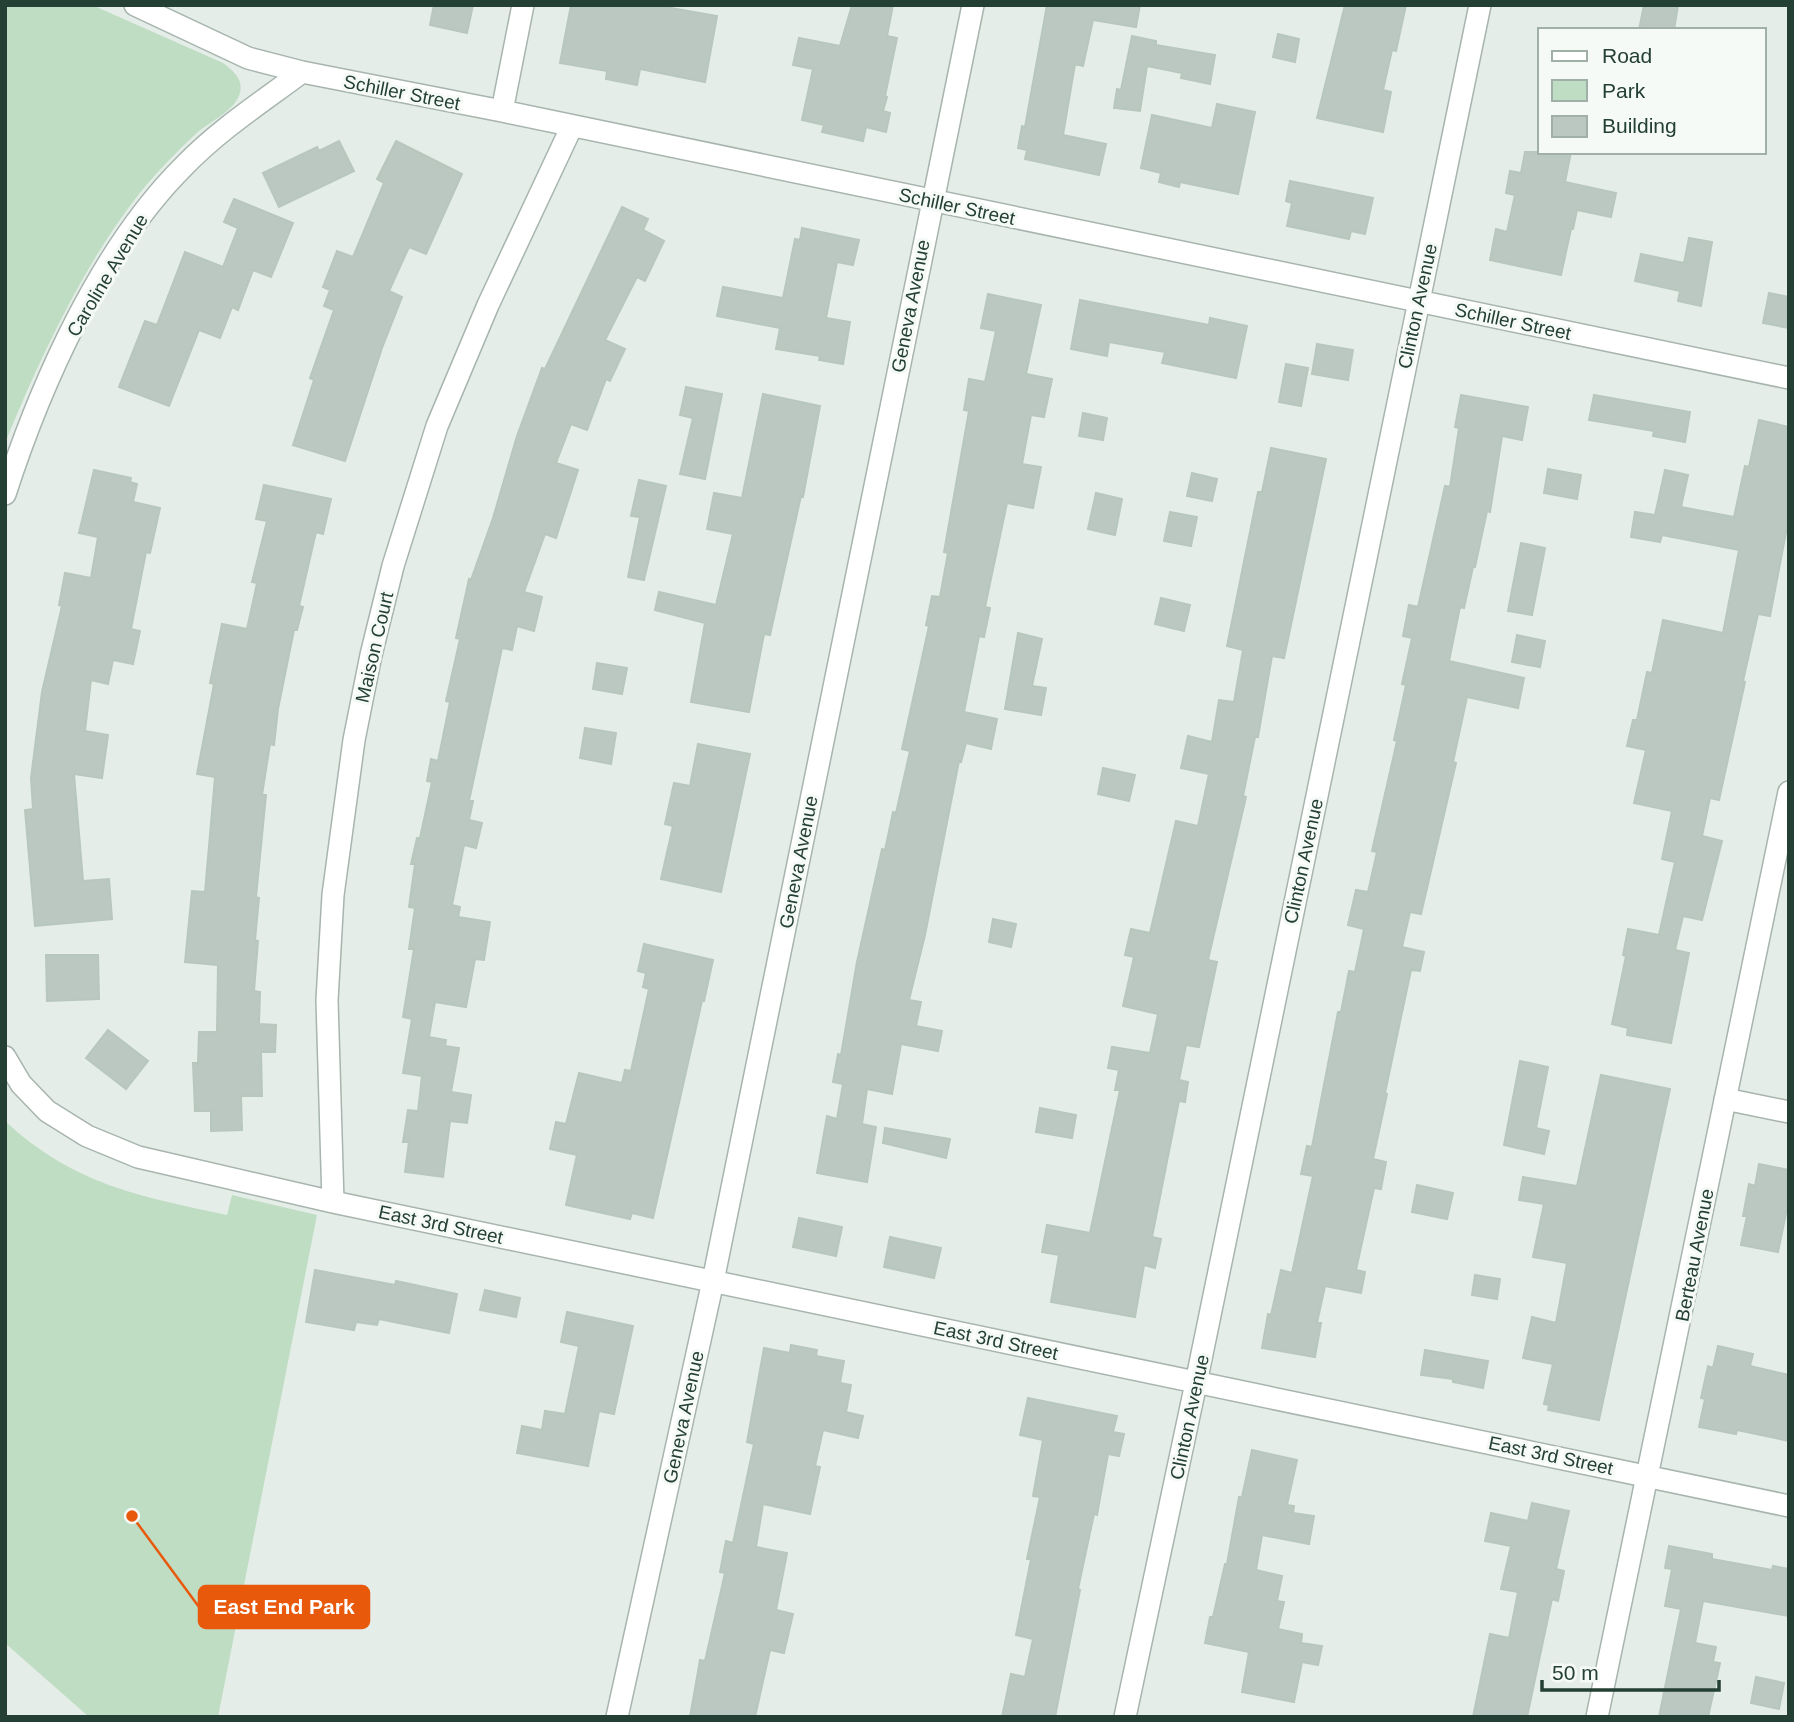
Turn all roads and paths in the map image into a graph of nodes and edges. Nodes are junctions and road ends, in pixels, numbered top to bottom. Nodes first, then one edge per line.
1 (135, 5) edge
2 (523, 5) edge
3 (972, 5) edge
4 (1480, 5) edge
5 (302, 72) junction
6 (502, 111) junction
7 (572, 126) junction
8 (932, 200) junction
9 (1418, 301) junction
10 (1789, 378) edge
11 (5, 494) edge
12 (1789, 792) edge
13 (5, 1057) edge
14 (1725, 1099) junction
15 (1789, 1112) edge
16 (332, 1202) junction
17 (713, 1281) junction
18 (1196, 1383) junction
19 (1649, 1475) junction
20 (1789, 1506) edge
21 (618, 1717) edge
22 (1125, 1717) edge
23 (1597, 1717) edge

1 - 5 street, Schiller Street
2 - 6 street
3 - 8 street, Geneva Avenue
4 - 9 street, Clinton Avenue
5 - 6 street, Schiller Street
5 - 11 street, Caroline Avenue
6 - 7 street, Schiller Street
7 - 8 street, Schiller Street
7 - 16 street, Maison Court
8 - 9 street, Schiller Street
8 - 17 street, Geneva Avenue
9 - 10 street, Schiller Street
9 - 18 street, Clinton Avenue
12 - 14 street, Berteau Avenue
13 - 16 street, East 3rd Street
14 - 15 street
14 - 19 street, Berteau Avenue
16 - 17 street, East 3rd Street
17 - 18 street, East 3rd Street
17 - 21 street, Geneva Avenue
18 - 19 street, East 3rd Street
18 - 22 street, Clinton Avenue
19 - 20 street, East 3rd Street
19 - 23 street, Berteau Avenue

